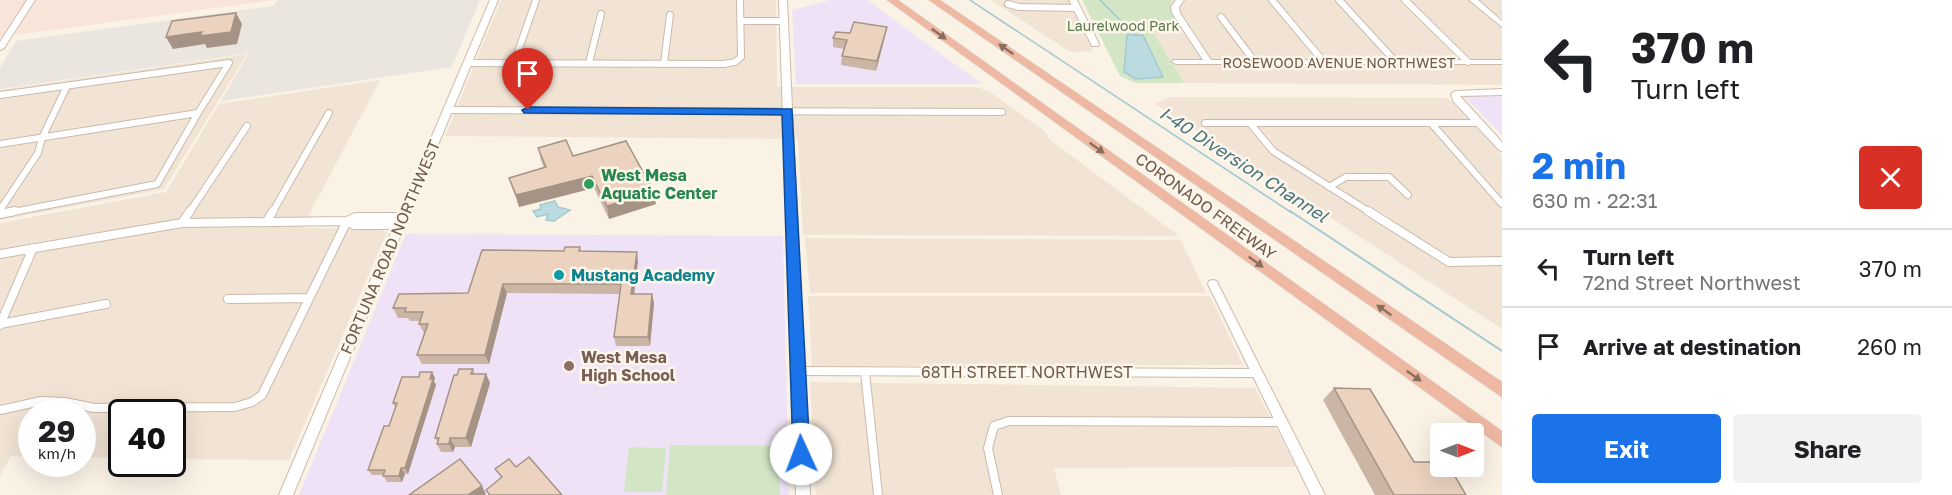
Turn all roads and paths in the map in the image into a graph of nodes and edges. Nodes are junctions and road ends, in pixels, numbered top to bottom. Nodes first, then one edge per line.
1 (31, 0) edge
2 (494, 0) edge
3 (536, 0) edge
4 (740, 0) edge
5 (783, 0) edge
6 (892, 0) edge
7 (934, 0) edge
8 (1180, 0) edge
9 (1272, 0) edge
10 (1339, 0) edge
11 (1405, 0) edge
12 (1473, 0) edge
13 (1008, 4) dead end
14 (1075, 4) edge
15 (601, 14) dead end
16 (670, 15) dead end
17 (1221, 17) dead end
18 (740, 21) junction
19 (783, 21) junction
20 (1502, 25) edge
21 (1095, 44) dead end
22 (0, 48) edge
23 (1323, 61) junction
24 (1395, 61) junction
25 (1176, 62) dead end
26 (1209, 62) junction
27 (1255, 62) junction
28 (1468, 62) junction
29 (1502, 62) edge
30 (467, 63) junction
31 (514, 63) junction
32 (589, 63) junction
33 (664, 63) junction
34 (67, 86) junction
35 (1502, 92) edge
36 (0, 95) edge
37 (448, 110) junction
38 (788, 112) junction
39 (1002, 112) dead end
40 (198, 113) junction
41 (329, 113) dead end
42 (1205, 123) dead end
43 (1250, 123) junction
44 (1431, 123) junction
45 (1478, 123) junction
46 (247, 126) dead end
47 (42, 138) junction
48 (0, 144) edge
49 (1502, 148) edge
50 (1329, 187) junction
51 (1408, 195) dead end
52 (1502, 204) edge
53 (0, 212) edge
54 (267, 221) junction
55 (347, 221) junction
56 (401, 221) junction
57 (182, 223) junction
58 (33, 248) junction
59 (0, 254) edge
60 (1502, 261) edge
61 (1213, 284) dead end
62 (309, 298) junction
63 (228, 299) dead end
64 (106, 304) dead end
65 (0, 325) edge
66 (798, 371) junction
67 (865, 372) junction
68 (1256, 373) junction
69 (1502, 390) edge
70 (0, 410) edge
71 (1281, 422) junction
72 (1502, 440) edge
73 (286, 495) edge
74 (803, 495) edge
75 (878, 495) edge
76 (998, 495) edge
77 (1318, 495) edge

1 - 22 street
2 - 30 street, FORTUNA ROAD NORTHWEST
3 - 31 street
4 - 18 street
5 - 19 street
6 -> 72 highway, CORONADO FREEWAY
69 -> 7 highway, CORONADO FREEWAY
8 - 26 street
9 - 23 street
10 - 24 street
11 - 28 street
12 - 20 street
13 - 14 street
14 - 21 street
15 - 32 street
16 - 33 street
17 - 27 street
18 - 19 street
18 - 33 street
19 - 38 street
23 - 24 street, ROSEWOOD AVENUE NORTHWEST
23 - 27 street, ROSEWOOD AVENUE NORTHWEST
24 - 28 street, ROSEWOOD AVENUE NORTHWEST
25 - 26 street, ROSEWOOD AVENUE NORTHWEST
26 - 27 street, ROSEWOOD AVENUE NORTHWEST
28 - 29 street, ROSEWOOD AVENUE NORTHWEST
30 - 31 street
30 - 37 street, FORTUNA ROAD NORTHWEST
31 - 32 street
32 - 33 street
34 - 36 street
34 - 40 street
34 - 47 street
35 - 45 street
37 - 38 street
37 - 56 street, FORTUNA ROAD NORTHWEST
38 - 39 street
38 - 66 street
40 - 47 street
40 - 53 street
41 - 54 street
42 - 43 street
43 - 44 street
43 - 50 street
44 - 45 street
44 - 52 street
45 - 49 street
46 - 57 street
47 - 48 street
47 - 53 street
50 - 51 street
50 - 60 street
54 - 55 street
54 - 57 street
55 - 56 street
55 - 62 street
56 - 73 street, FORTUNA ROAD NORTHWEST
57 - 58 street
58 - 59 street
58 - 65 street
61 - 68 street
62 - 63 street
62 - 70 street
64 - 65 street
66 - 67 street, 68TH STREET NORTHWEST
66 - 74 street
67 - 68 street, 68TH STREET NORTHWEST
67 - 75 street
68 - 71 street
71 - 76 street
71 - 77 street

